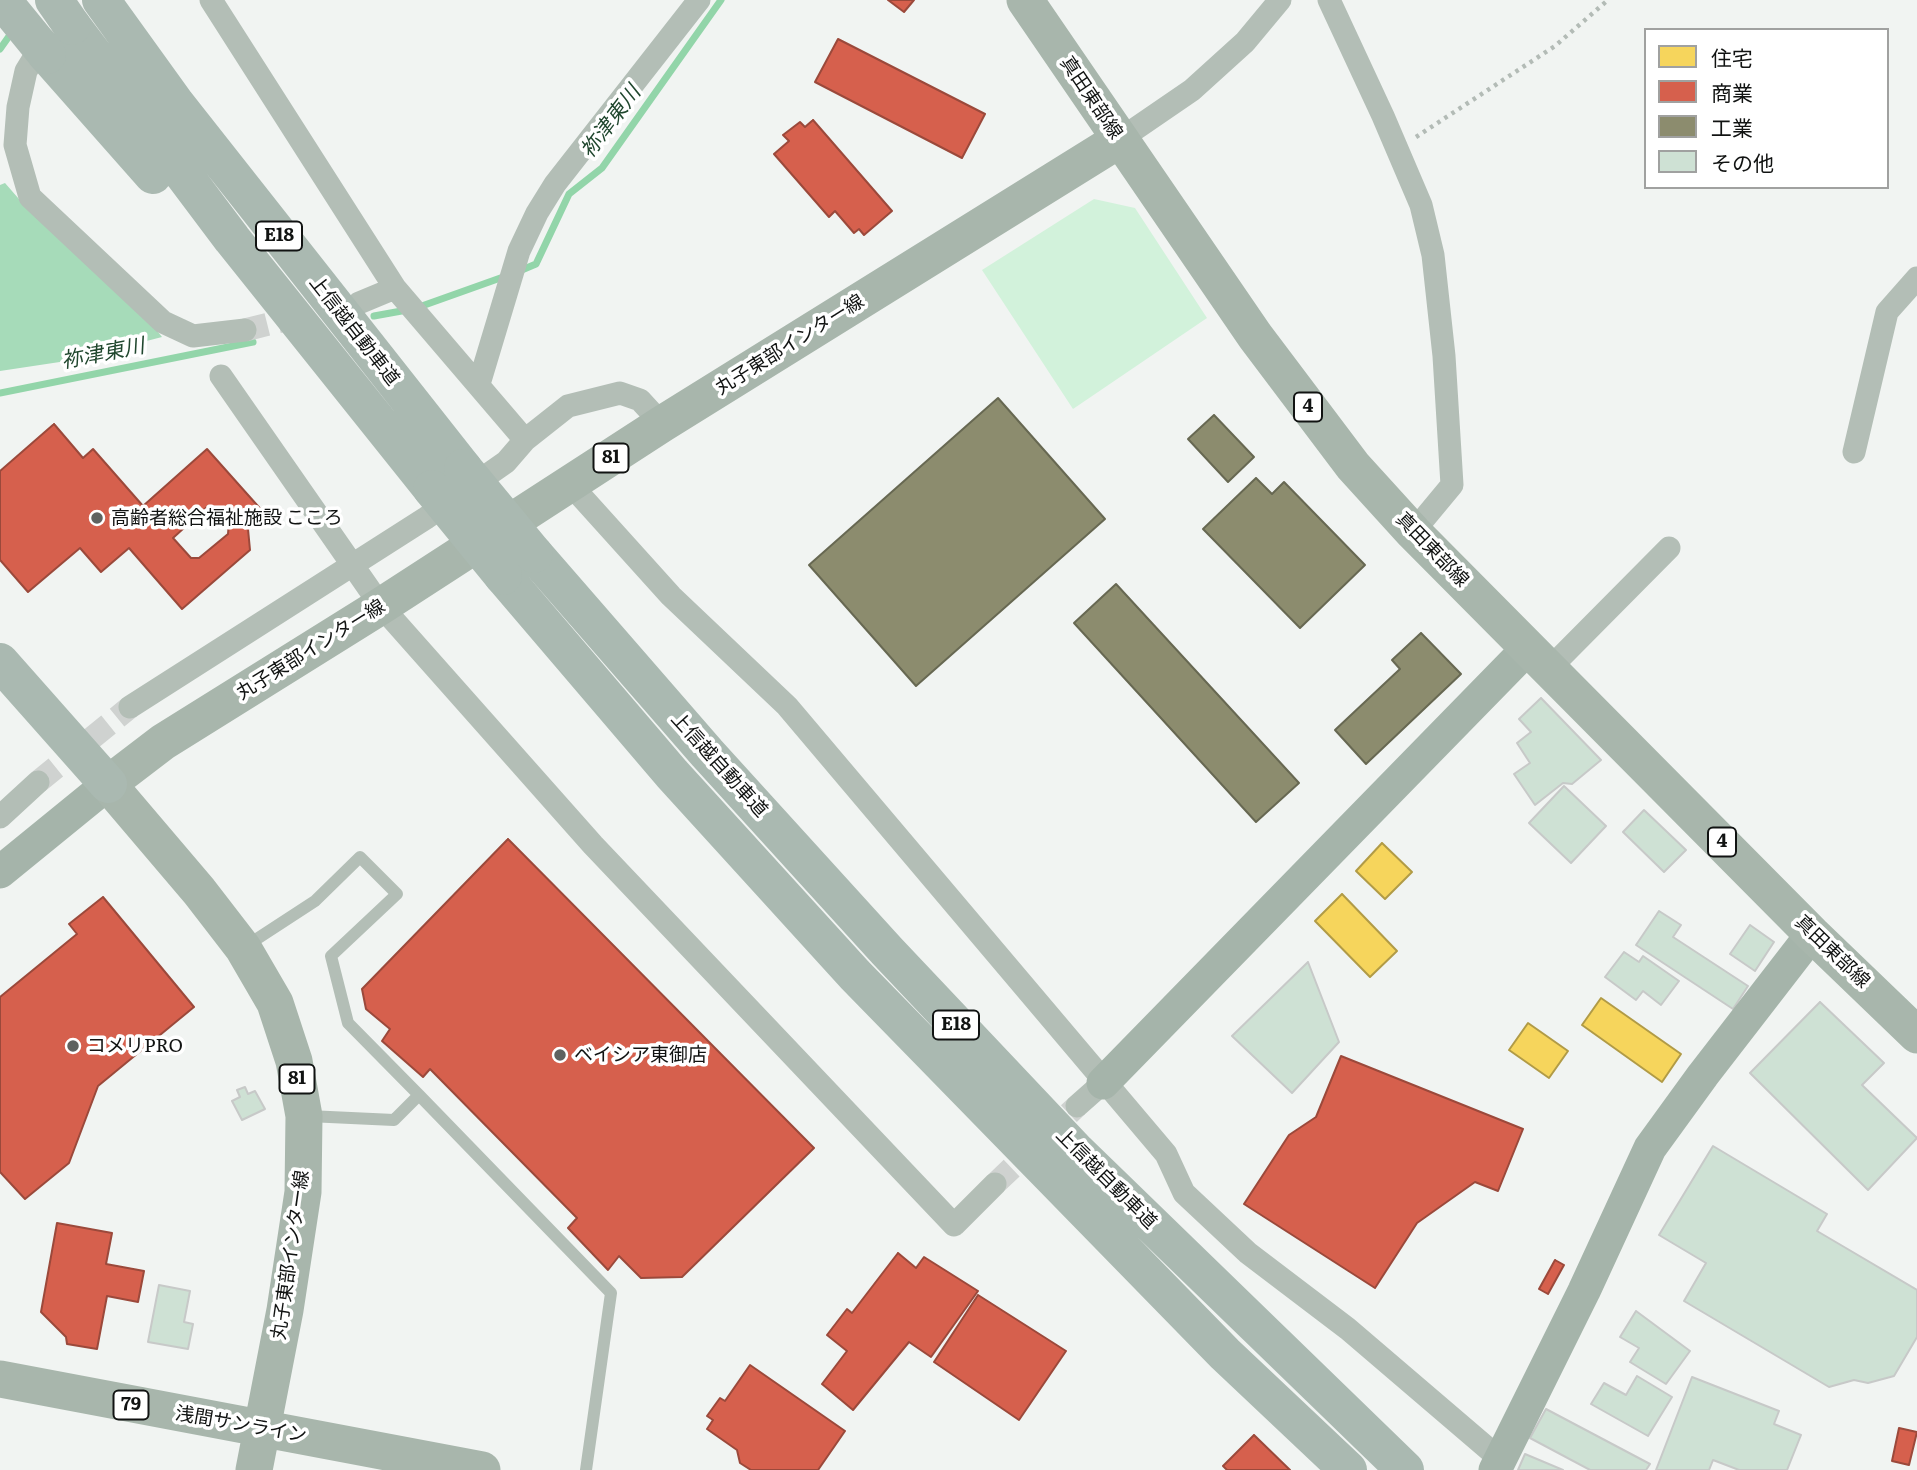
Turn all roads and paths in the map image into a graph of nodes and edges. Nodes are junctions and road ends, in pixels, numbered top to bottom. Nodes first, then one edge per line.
1 (2, 0) edge
2 (101, 0) edge
3 (113, 0) edge
4 (211, 0) edge
5 (699, 0) edge
6 (1280, 0) edge
7 (1329, 0) edge
8 (1608, 0) edge
9 (1037, 6) edge
10 (67, 9) edge
11 (1119, 140) junction
12 (1397, 149) junction
13 (267, 221) junction
14 (1917, 278) edge
15 (400, 293) junction
16 (359, 303) dead end
17 (245, 330) tunnel mouth
18 (318, 349) junction
19 (221, 376) dead end
20 (479, 384) junction
21 (662, 424) junction
22 (525, 440) junction
23 (1854, 452) dead end
24 (570, 484) junction
25 (1413, 532) junction
26 (1668, 548) dead end
27 (353, 565) junction
28 (382, 606) junction
29 (1540, 657) junction
30 (0, 662) edge
31 (130, 707) tunnel mouth
32 (38, 782) tunnel mouth
33 (108, 784) junction
34 (0, 817) edge
35 (0, 872) edge
36 (1812, 934) junction
37 (243, 948) junction
38 (1917, 1035) edge
39 (1103, 1083) junction
40 (419, 1095) junction
41 (1077, 1106) tunnel mouth
42 (304, 1116) junction
43 (995, 1184) tunnel mouth
44 (0, 1379) edge
45 (262, 1430) junction
46 (1498, 1465) edge
47 (254, 1470) edge
48 (482, 1470) edge
49 (586, 1470) edge
50 (1348, 1470) edge
51 (1405, 1470) edge

1 - 18 highway, bridge
2 - 13 highway, 上信越自動車道 / E18
3 - 13 highway
4 - 15 street
5 - 20 street
6 - 11 street
7 - 12 street
8 - 12 path
9 - 11 main road, 真田東部線 / 4
10 - 17 street
10 - 18 highway, 上信越自動車道 / E18
11 - 21 main road, 丸子東部インター線 / 81
11 - 25 main road, 真田東部線 / 4
12 - 25 street
13 - 51 highway, 上信越自動車道 / E18, bridge
14 - 23 street
15 - 16 street
15 - 20 street
18 - 50 highway, 上信越自動車道 / E18, bridge
19 - 27 street
20 - 22 street
21 - 22 street
21 - 24 main road, 丸子東部インター線 / 81
22 - 27 street
24 - 28 main road, 丸子東部インター線 / 81
24 - 39 street
25 - 29 main road, 真田東部線 / 4
26 - 29 street
27 - 28 street
27 - 31 street
28 - 33 main road, 丸子東部インター線 / 81
28 - 43 street
29 - 36 main road, 真田東部線 / 4
29 - 39 street
30 - 33 highway
32 - 34 street
33 - 35 street
33 - 37 main road, 丸子東部インター線 / 81
36 - 38 main road, 真田東部線 / 4
36 - 46 street
37 - 40 lane
37 - 42 main road, 丸子東部インター線 / 81
39 - 41 street
39 - 46 street
40 - 42 lane
40 - 49 lane
42 - 45 main road, 丸子東部インター線 / 81
44 - 45 main road, 浅間サンライン / 79
45 - 47 main road, 81
45 - 48 main road, 浅間サンライン / 79

